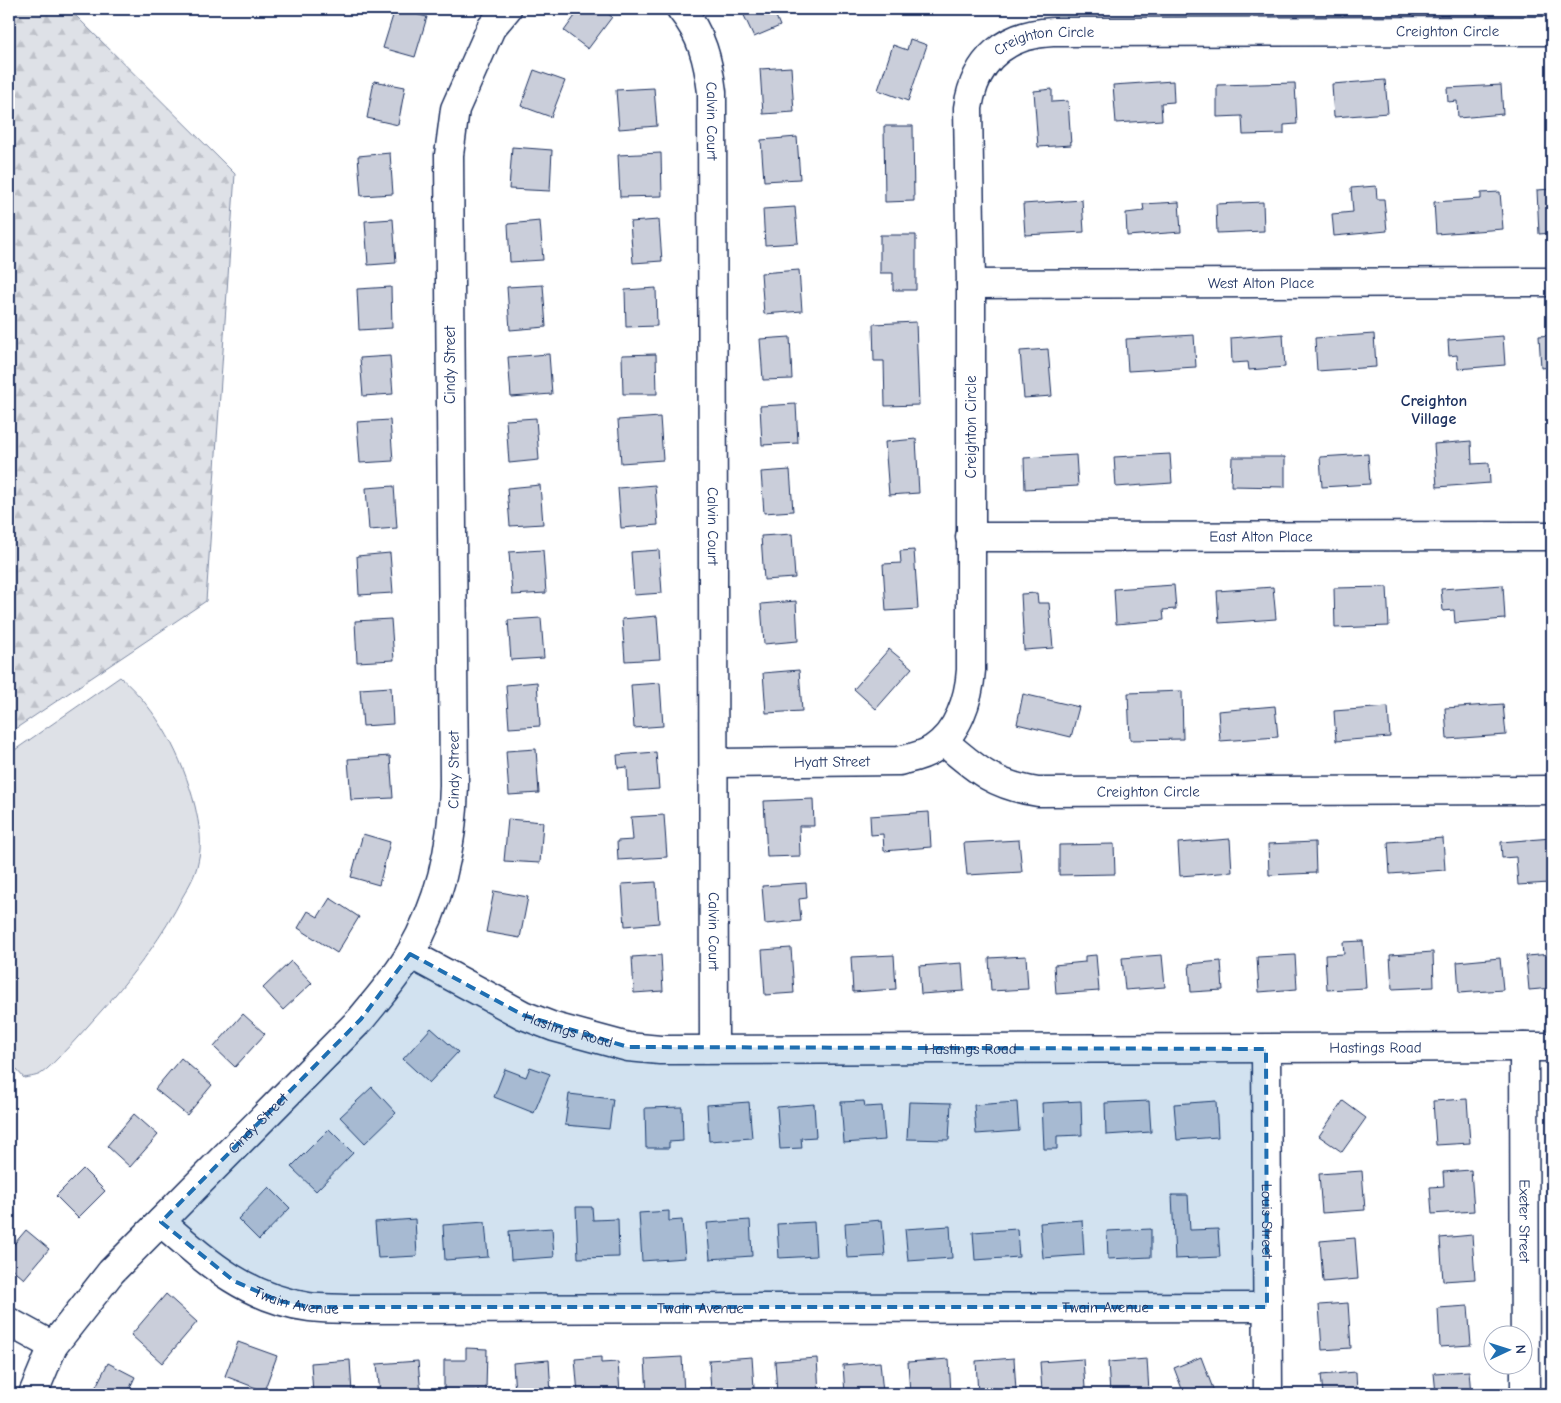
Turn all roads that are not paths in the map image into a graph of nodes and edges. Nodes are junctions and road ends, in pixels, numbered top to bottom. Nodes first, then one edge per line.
1 (507, 9) edge
2 (682, 9) edge
3 (1379, 20) edge
4 (1552, 31) edge
5 (1552, 282) edge
6 (971, 284) junction
7 (1552, 536) edge
8 (970, 537) junction
9 (943, 741) junction
10 (714, 763) junction
11 (1552, 790) edge
12 (410, 954) junction
13 (1524, 1047) junction
14 (1552, 1047) edge
15 (714, 1049) junction
16 (1266, 1049) junction
17 (161, 1222) junction
18 (1267, 1307) junction
19 (9, 1322) edge
20 (53, 1346) junction
21 (33, 1394) edge
22 (1268, 1394) edge
23 (1525, 1394) edge

1 - 12 street, Cindy Street
2 - 10 street, Calvin Court
3 - 4 street, Creighton Circle
3 - 6 street, Creighton Circle
5 - 6 street, West Alton Place
6 - 8 street, Creighton Circle
7 - 8 street, East Alton Place
8 - 9 street, Creighton Circle
9 - 10 street, Hyatt Street
9 - 11 street, Creighton Circle
10 - 15 street, Calvin Court
12 - 15 street, Hastings Road
12 - 17 street, Cindy Street
13 - 14 street, Hastings Road
13 - 16 street, Hastings Road
13 - 23 street, Exeter Street
15 - 16 street, Hastings Road
16 - 18 street, Louis Street
17 - 18 street, Twain Avenue
17 - 20 street, Cindy Street
18 - 22 street, Louis Street
19 - 20 street
20 - 21 street, Cindy Street

